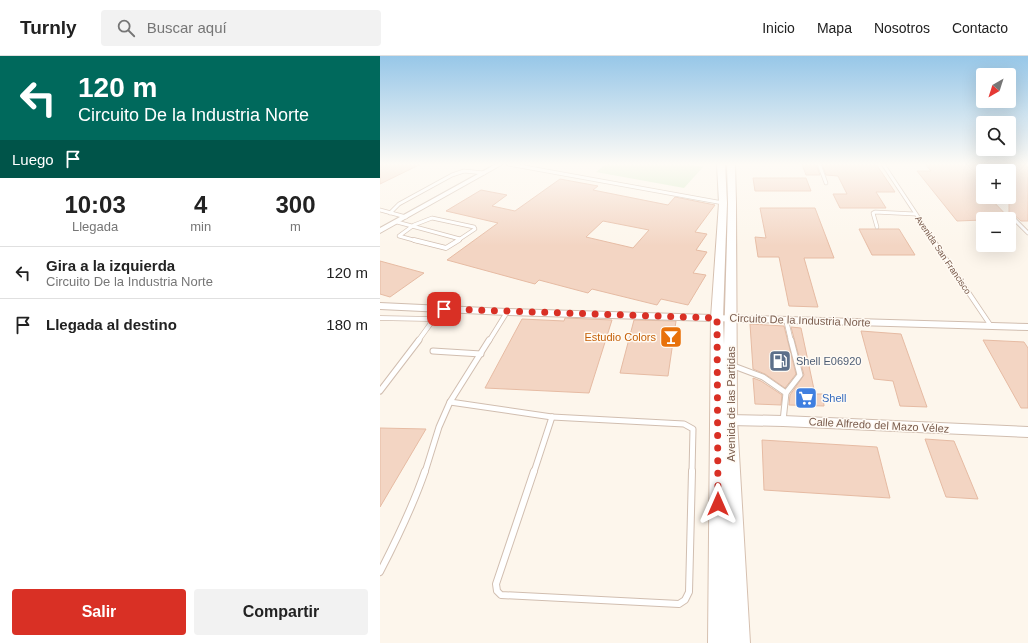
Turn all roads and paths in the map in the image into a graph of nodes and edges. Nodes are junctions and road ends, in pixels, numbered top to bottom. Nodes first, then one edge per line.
1 (422, 191) edge
2 (451, 191) edge
3 (659, 191) edge
4 (722, 191) edge
5 (732, 191) edge
6 (901, 191) edge
7 (723, 203) junction
8 (380, 210) edge
9 (390, 213) junction
10 (915, 214) junction
11 (406, 217) junction
12 (1016, 221) edge
13 (397, 222) junction
14 (413, 226) junction
15 (877, 227) dead end
16 (380, 231) edge
17 (1028, 233) edge
18 (460, 239) junction
19 (380, 306) edge
20 (507, 312) junction
21 (380, 318) edge
22 (724, 318) junction
23 (786, 320) junction
24 (991, 326) junction
25 (1028, 328) edge
26 (433, 352) dead end
27 (481, 354) junction
28 (729, 365) junction
29 (382, 386) edge
30 (380, 392) edge
31 (786, 393) junction
32 (450, 402) junction
33 (552, 417) junction
34 (729, 420) junction
35 (783, 421) junction
36 (1028, 432) edge
37 (380, 572) edge
38 (719, 643) edge
39 (739, 643) edge

1 - 9 lane
2 - 11 street
3 - 7 lane
4 - 7 main road, Avenida de las Partidas
5 - 22 main road, Avenida de las Partidas
6 - 10 lane, Avenida San Francisco
7 - 22 main road, Avenida de las Partidas
8 - 9 lane
9 - 11 lane
10 - 15 lane
10 - 24 lane, Avenida San Francisco
11 - 13 street
12 - 17 lane
13 - 14 lane
13 - 16 street
14 - 18 lane
14 - 18 lane
14 - 18 lane
19 - 20 street, Circuito De la Industria Norte
20 - 22 street, Circuito De la Industria Norte
20 - 27 lane
21 - 29 lane
22 - 23 street, Circuito De la Industria Norte
22 - 28 main road, Avenida de las Partidas
22 - 38 main road, Avenida de las Partidas
23 - 24 street, Circuito De la Industria Norte
23 - 31 lane
24 - 25 street, Circuito De la Industria Norte
26 - 27 lane
27 - 32 lane
28 - 31 lane
28 - 34 main road, Avenida de las Partidas
29 - 30 lane
31 - 35 lane
32 - 33 lane
32 - 37 lane
33 - 33 lane
34 - 35 street, Calle Alfredo del Mazo Vélez
34 - 39 main road, Avenida de las Partidas
35 - 36 street, Calle Alfredo del Mazo Vélez

